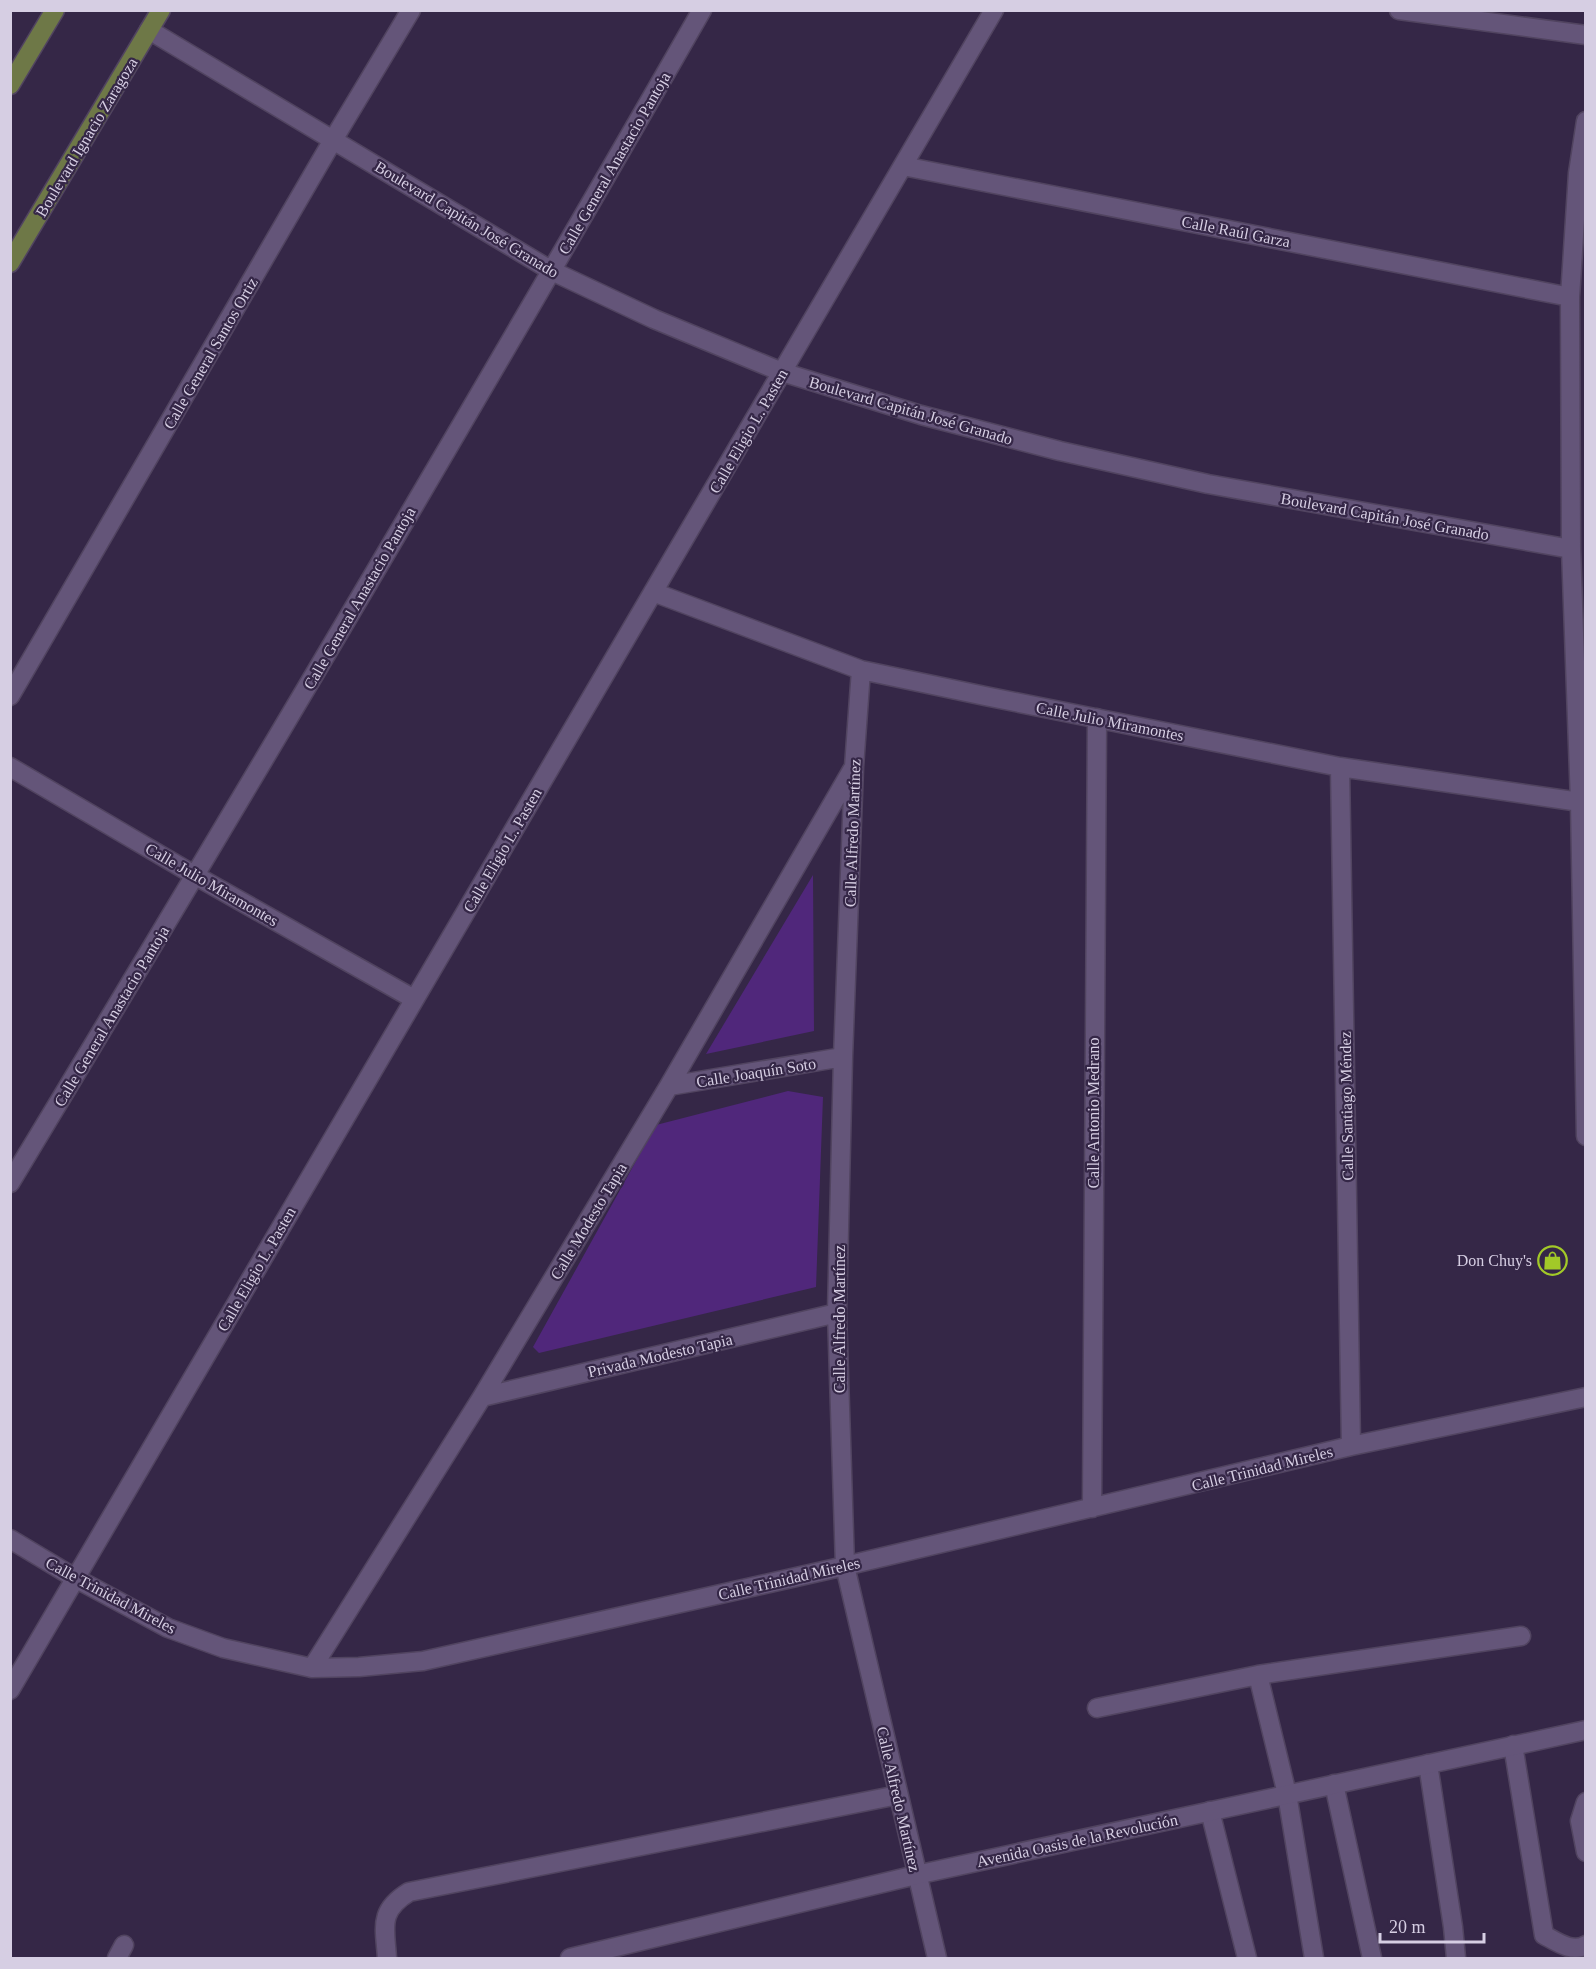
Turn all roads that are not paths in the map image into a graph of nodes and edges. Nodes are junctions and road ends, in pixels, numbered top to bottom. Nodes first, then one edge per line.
1 (54, 10) edge
2 (161, 10) edge
3 (411, 10) edge
4 (702, 10) edge
5 (994, 10) edge
6 (1399, 10) edge
7 (149, 30) junction
8 (1586, 35) edge
9 (10, 85) edge
10 (1586, 121) edge
11 (333, 140) junction
12 (903, 166) junction
13 (10, 262) edge
14 (552, 271) junction
15 (1570, 297) junction
16 (782, 372) junction
17 (1571, 549) junction
18 (653, 592) junction
19 (861, 670) junction
20 (10, 696) edge
21 (1097, 718) junction
22 (10, 767) edge
23 (854, 767) junction
24 (1340, 767) junction
25 (1580, 802) junction
26 (196, 876) junction
27 (414, 999) junction
28 (843, 1057) junction
29 (669, 1086) junction
30 (1586, 1136) edge
31 (10, 1183) edge
32 (837, 1313) junction
33 (482, 1397) junction
34 (1586, 1397) edge
35 (1351, 1446) junction
36 (1092, 1509) junction
37 (10, 1539) edge
38 (845, 1566) junction
39 (75, 1578) junction
40 (1521, 1636) dead end
41 (312, 1668) junction
42 (1258, 1675) junction
43 (10, 1690) edge
44 (1097, 1708) dead end
45 (1586, 1730) edge
46 (1513, 1745) junction
47 (1428, 1764) junction
48 (1334, 1784) junction
49 (1287, 1794) junction
50 (898, 1795) junction
51 (1586, 1802) edge
52 (1210, 1811) junction
53 (1586, 1852) edge
54 (916, 1875) junction
55 (1586, 1945) edge
56 (387, 1959) edge
57 (570, 1959) edge
58 (937, 1959) edge
59 (1247, 1959) edge
60 (1314, 1959) edge
61 (1372, 1959) edge
62 (1456, 1959) edge

1 - 9 main road
2 - 7 main road, Boulevard Ignacio Zaragoza
3 - 11 street, Calle General Santos Ortiz
4 - 14 street, Calle General Anastacio Pantoja
5 - 12 street, Calle Eligio L. Pasten
6 - 8 street
7 - 11 street, Boulevard Capitán José Granado
7 - 13 main road, Boulevard Ignacio Zaragoza
10 - 15 street
11 - 14 street, Boulevard Capitán José Granado
11 - 20 street, Calle General Santos Ortiz
12 - 15 street, Calle Raúl Garza
12 - 16 street, Calle Eligio L. Pasten
14 - 16 street, Boulevard Capitán José Granado
14 - 26 street, Calle General Anastacio Pantoja
15 - 17 street
16 - 17 street, Boulevard Capitán José Granado
16 - 18 street, Calle Eligio L. Pasten
17 - 25 street
18 - 19 street, Calle Julio Miramontes
18 - 27 street, Calle Eligio L. Pasten
19 - 21 street, Calle Julio Miramontes
19 - 23 street, Calle Alfredo Martínez
21 - 24 street, Calle Julio Miramontes
21 - 36 street, Calle Antonio Medrano
22 - 26 street, Calle Julio Miramontes
23 - 28 street, Calle Alfredo Martínez
23 - 29 street, Calle Modesto Tapia
24 - 25 street, Calle Julio Miramontes
24 - 35 street, Calle Santiago Méndez
25 - 30 street
26 - 27 street, Calle Julio Miramontes
26 - 31 street, Calle General Anastacio Pantoja
27 - 39 street, Calle Eligio L. Pasten
28 - 29 street, Calle Joaquín Soto
28 - 32 street, Calle Alfredo Martínez
29 - 33 street, Calle Modesto Tapia
32 - 33 street, Privada Modesto Tapia
32 - 38 street, Calle Alfredo Martínez
33 - 41 street, Calle Modesto Tapia
34 - 35 street, Calle Trinidad Mireles
35 - 36 street, Calle Trinidad Mireles
36 - 38 street, Calle Trinidad Mireles
37 - 39 street, Calle Trinidad Mireles
38 - 41 street, Calle Trinidad Mireles
38 - 50 street, Calle Alfredo Martínez
39 - 41 street, Calle Trinidad Mireles
39 - 43 street, Calle Eligio L. Pasten
40 - 42 street
42 - 44 street
42 - 49 street
45 - 46 street, Avenida Oasis de la Revolución
46 - 47 street, Avenida Oasis de la Revolución
46 - 55 street
47 - 48 street, Avenida Oasis de la Revolución
47 - 62 street
48 - 49 street, Avenida Oasis de la Revolución
48 - 61 street
49 - 52 street, Avenida Oasis de la Revolución
49 - 60 street
50 - 54 street, Calle Alfredo Martínez
50 - 56 street
51 - 53 street
52 - 54 street, Avenida Oasis de la Revolución
52 - 59 street
54 - 57 street, Avenida Oasis de la Revolución
54 - 58 street, Calle Alfredo Martínez

